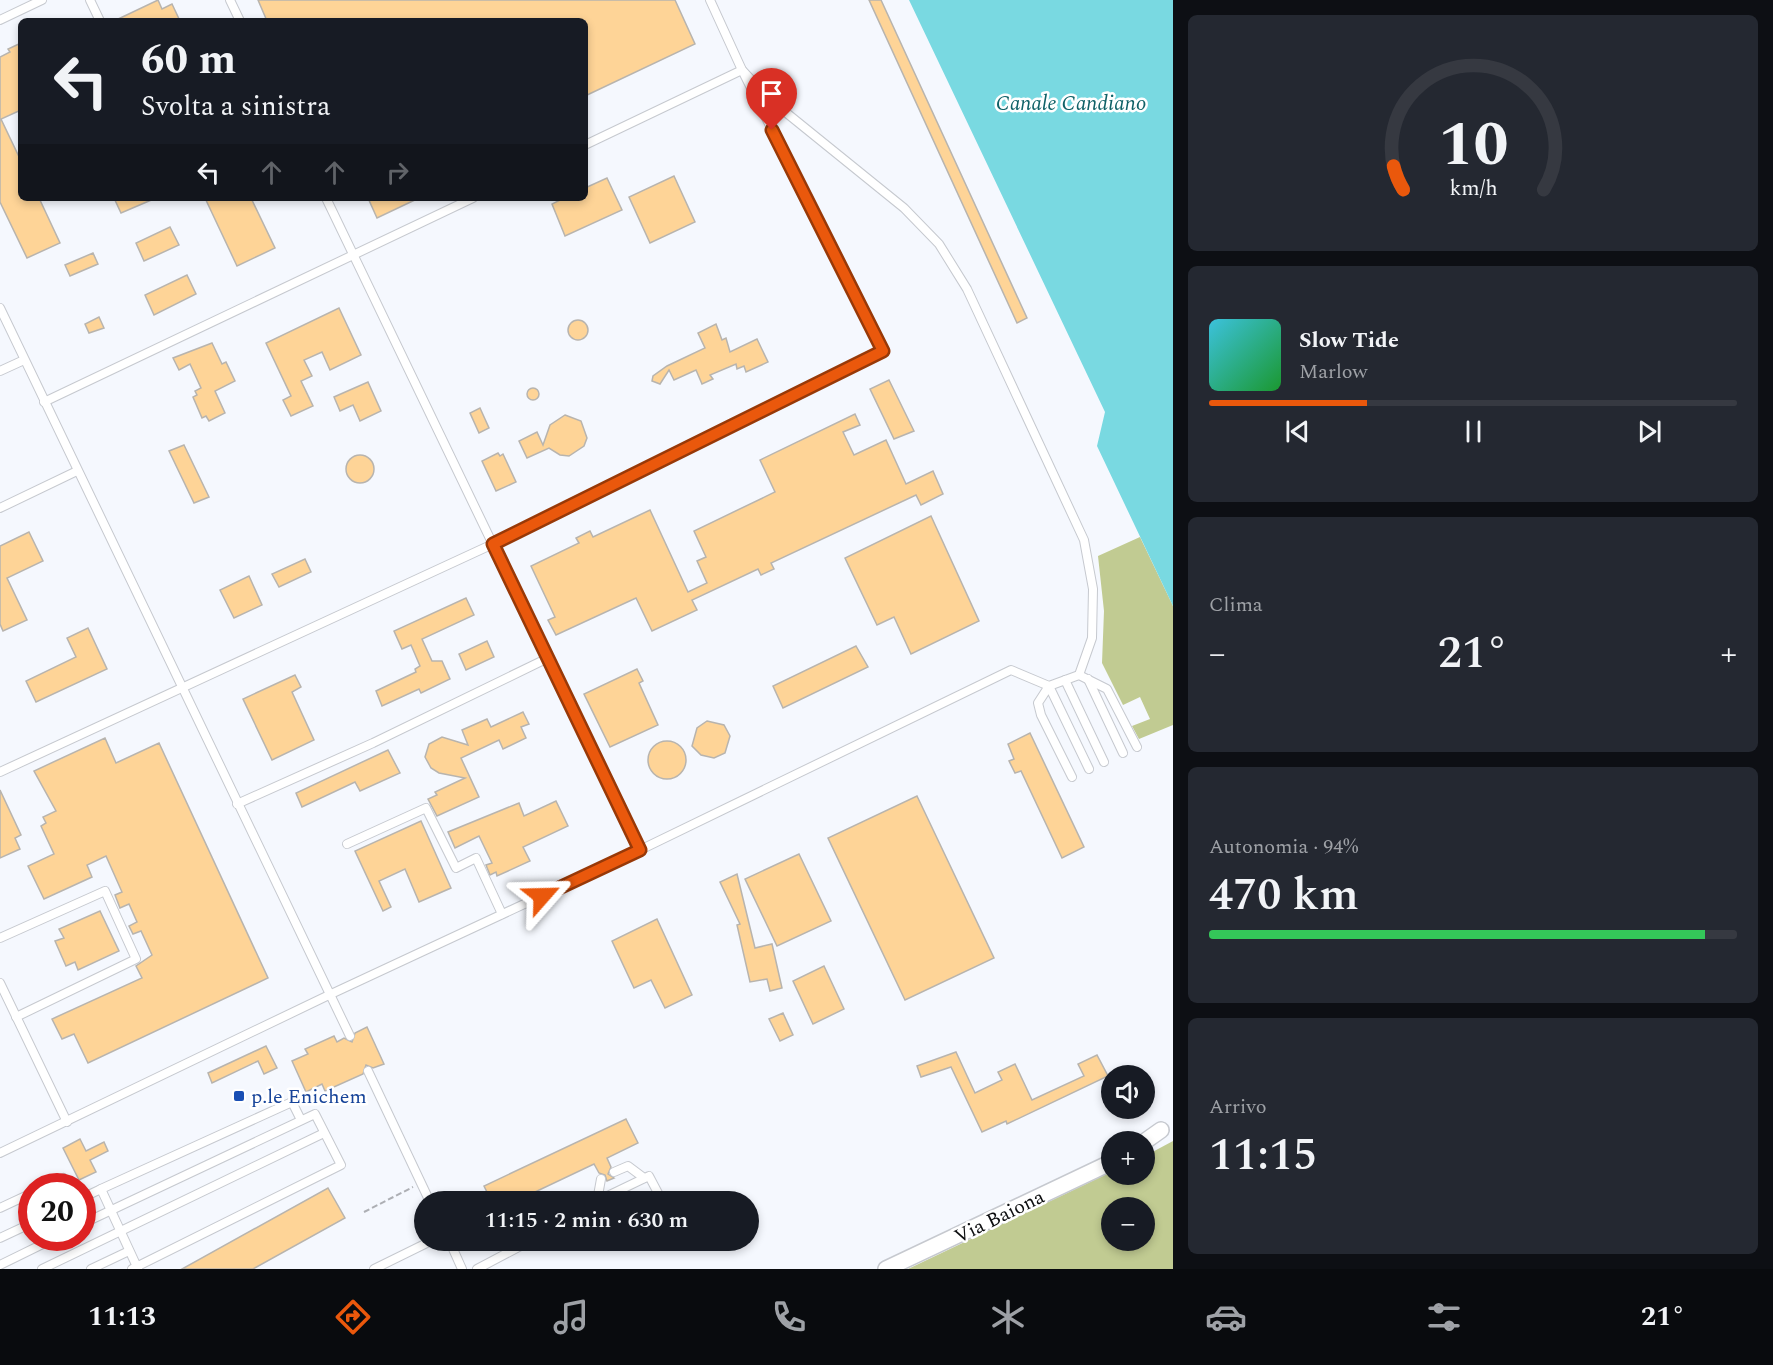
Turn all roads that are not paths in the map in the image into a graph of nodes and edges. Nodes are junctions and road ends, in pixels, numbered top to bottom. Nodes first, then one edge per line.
1 (42, 0) edge
2 (90, 0) edge
3 (230, 0) edge
4 (710, 0) edge
5 (99, 18) edge
6 (239, 18) edge
7 (0, 20) edge
8 (742, 70) junction
9 (588, 144) edge
10 (327, 201) edge
11 (467, 201) edge
12 (354, 255) junction
13 (0, 309) edge
14 (24, 360) junction
15 (0, 371) edge
16 (44, 402) junction
17 (77, 471) junction
18 (0, 508) edge
19 (493, 544) junction
20 (548, 658) junction
21 (1079, 675) junction
22 (1088, 679) junction
23 (1065, 680) junction
24 (1049, 686) junction
25 (182, 690) junction
26 (1137, 747) dead end
27 (1123, 753) dead end
28 (1104, 762) dead end
29 (1089, 769) dead end
30 (0, 772) edge
31 (1072, 777) dead end
32 (237, 804) junction
33 (347, 844) dead end
34 (640, 850) junction
35 (502, 914) junction
36 (0, 938) edge
37 (0, 983) edge
38 (329, 995) junction
39 (16, 1017) junction
40 (350, 1036) dead end
41 (368, 1071) dead end
42 (301, 1120) junction
43 (67, 1122) junction
44 (1161, 1130) dead end
45 (324, 1133) junction
46 (1155, 1134) edge
47 (0, 1153) edge
48 (1101, 1167) edge
49 (614, 1172) dead end
50 (644, 1178) junction
51 (601, 1179) dead end
52 (101, 1189) junction
53 (96, 1191) edge
54 (425, 1191) edge
55 (598, 1191) edge
56 (617, 1191) edge
57 (657, 1191) edge
58 (18, 1200) edge
59 (0, 1208) edge
60 (110, 1210) junction
61 (96, 1217) edge
62 (18, 1230) edge
63 (120, 1230) junction
64 (0, 1238) edge
65 (414, 1249) edge
66 (29, 1251) edge
67 (129, 1251) junction
68 (454, 1251) edge
69 (511, 1251) edge
70 (0, 1265) edge
71 (136, 1268) edge
72 (42, 1269) edge
73 (91, 1269) edge
74 (374, 1269) edge
75 (462, 1269) edge
76 (477, 1269) edge
77 (886, 1269) edge

1 - 7 lane
2 - 5 lane
3 - 6 lane
4 - 8 lane
8 - 9 lane
8 - 19 lane
8 - 21 lane
10 - 12 lane
11 - 12 lane
12 - 16 lane
12 - 19 lane
13 - 14 lane
14 - 15 lane
14 - 16 lane
16 - 17 lane
17 - 18 lane
17 - 25 lane
19 - 20 lane
19 - 25 lane
20 - 32 lane
20 - 34 lane
21 - 22 lane
21 - 23 lane
22 - 26 lane
22 - 27 lane
23 - 24 lane
23 - 28 lane
24 - 29 lane
24 - 31 lane
24 - 34 lane
25 - 30 lane
25 - 32 lane
32 - 38 lane
33 - 35 lane
34 - 35 lane
35 - 38 lane
36 - 39 lane
37 - 39 lane
38 - 40 lane
38 - 43 lane
39 - 43 lane
41 - 54 lane
42 - 45 lane
42 - 52 lane
42 - 60 lane
43 - 47 lane
44 - 46 street
45 - 63 lane
45 - 71 lane
48 - 77 street, Via Baiona
49 - 50 lane
50 - 56 lane
50 - 57 lane
51 - 55 lane
52 - 53 lane
52 - 60 lane
58 - 59 lane
60 - 61 lane
60 - 63 lane
62 - 64 lane
63 - 67 lane
63 - 72 lane
65 - 74 lane
66 - 70 lane
67 - 71 lane
67 - 73 lane
68 - 75 lane
69 - 76 lane

